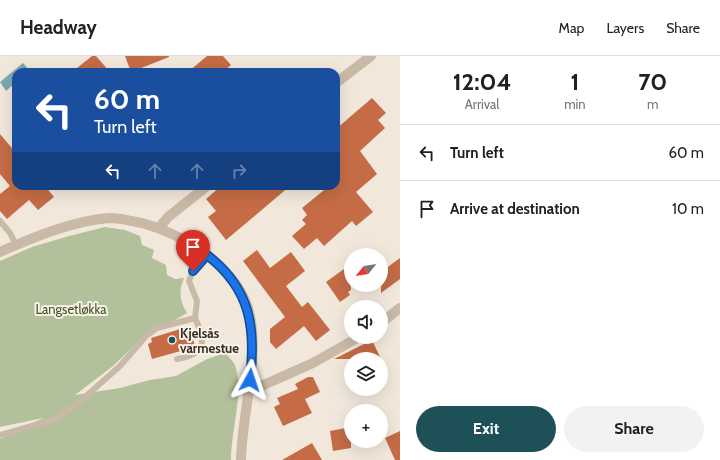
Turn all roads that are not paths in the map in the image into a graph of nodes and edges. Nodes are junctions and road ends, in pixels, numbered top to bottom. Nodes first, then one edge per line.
1 (371, 56) edge
2 (340, 80) edge
3 (202, 190) edge
4 (0, 221) edge
5 (159, 228) junction
6 (16, 245) junction
7 (0, 252) edge
8 (207, 255) junction
9 (400, 308) edge
10 (388, 317) edge
11 (195, 318) junction
12 (347, 344) edge
13 (177, 359) dead end
14 (248, 392) junction
15 (0, 435) edge
16 (242, 460) edge

1 - 2 street
3 - 5 street
4 - 6 lane
5 - 6 street
5 - 8 street
6 - 7 street
8 - 11 lane
8 - 14 street
9 - 10 street
11 - 13 lane
11 - 15 lane
12 - 14 street
14 - 16 street

